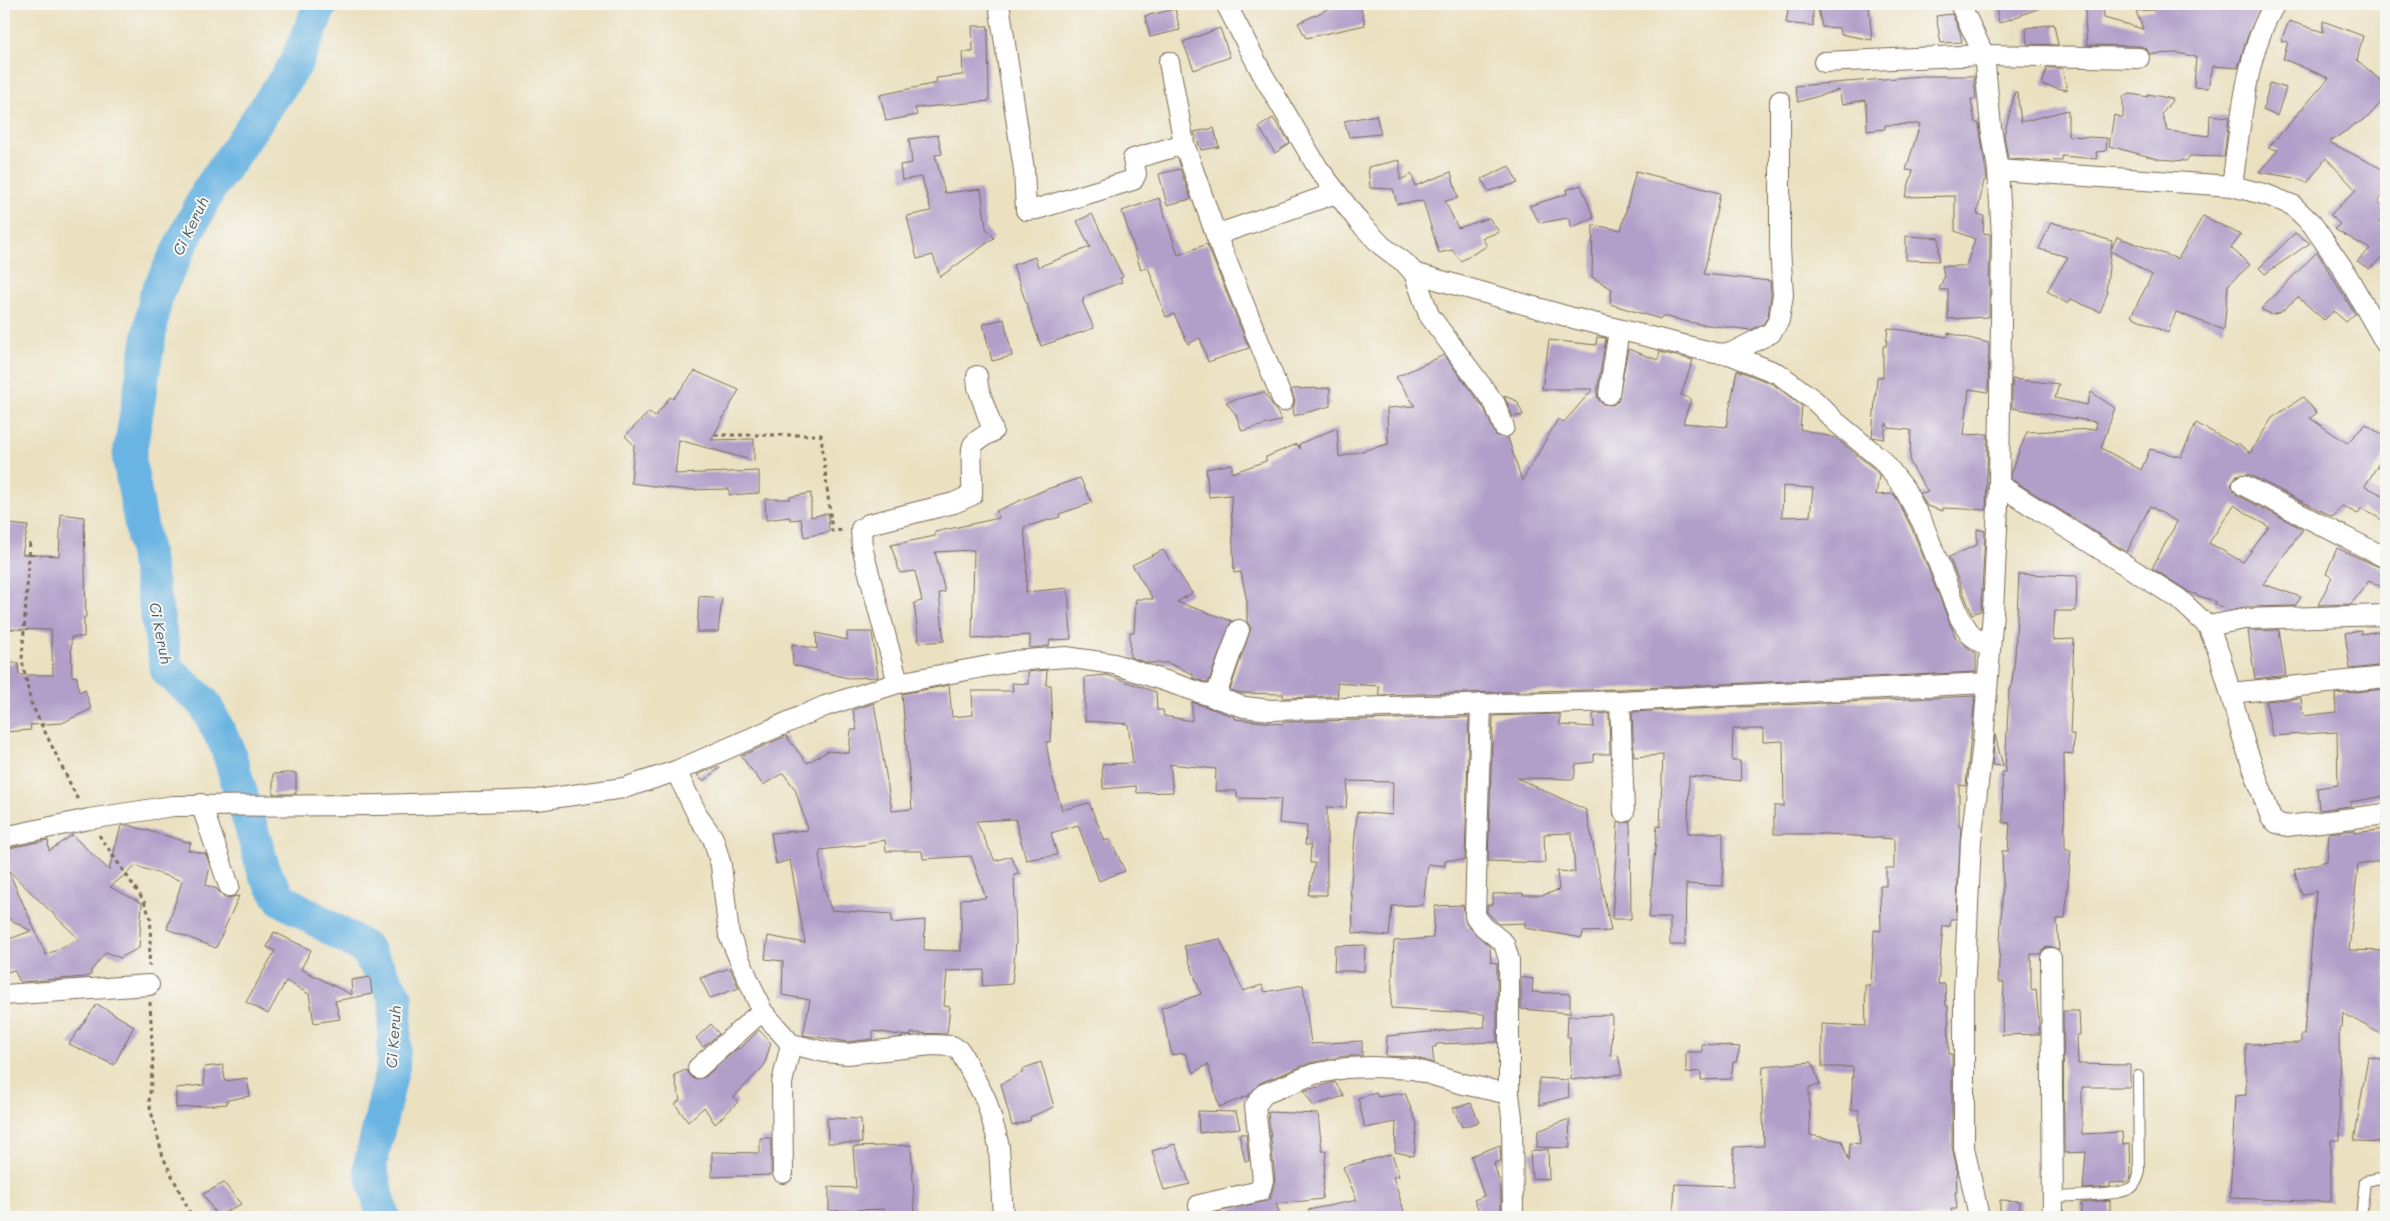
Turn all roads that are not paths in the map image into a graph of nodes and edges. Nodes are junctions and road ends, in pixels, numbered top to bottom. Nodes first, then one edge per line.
1 (999, 4) edge
2 (1226, 4) edge
3 (1960, 4) edge
4 (2275, 4) edge
5 (1984, 55) junction
6 (2140, 58) dead end
7 (1169, 62) dead end
8 (1824, 62) dead end
9 (1780, 100) dead end
10 (1184, 144) junction
11 (1998, 170) junction
12 (2232, 186) junction
13 (1336, 193) junction
14 (1216, 235) junction
15 (1414, 273) junction
16 (1619, 330) junction
17 (2386, 344) edge
18 (1729, 354) junction
19 (977, 376) dead end
20 (1609, 394) dead end
21 (1283, 401) dead end
22 (1504, 427) dead end
23 (1999, 484) junction
24 (2243, 485) dead end
25 (2386, 558) edge
26 (2386, 616) edge
27 (2208, 626) junction
28 (1239, 630) dead end
29 (1990, 648) junction
30 (2386, 677) edge
31 (898, 683) junction
32 (1987, 683) junction
33 (2230, 693) junction
34 (1215, 698) junction
35 (1620, 701) junction
36 (1481, 704) junction
37 (676, 771) junction
38 (209, 804) junction
39 (1624, 812) dead end
40 (2386, 814) edge
41 (4, 837) edge
42 (229, 886) dead end
43 (2052, 958) dead end
44 (149, 985) road end
45 (4, 995) edge
46 (762, 1011) junction
47 (791, 1044) junction
48 (698, 1068) dead end
49 (2138, 1076) dead end
50 (1509, 1094) junction
51 (783, 1173) dead end
52 (2386, 1177) edge
53 (2053, 1197) junction
54 (1199, 1205) dead end
55 (1003, 1217) edge
56 (1513, 1217) edge
57 (1979, 1217) edge
58 (2053, 1217) edge
59 (2361, 1217) edge

1 - 10 street
2 - 13 street
3 - 5 street
4 - 12 street
5 - 6 street
5 - 8 street
5 - 11 street
7 - 10 street
9 - 18 street
10 - 14 street
11 - 12 street
11 - 23 street
12 - 17 street
13 - 14 street
13 - 15 street
14 - 21 street
15 - 16 street
15 - 22 street
16 - 18 street
16 - 20 street
18 - 29 street
19 - 31 street
23 - 27 street
23 - 29 street
24 - 25 street
26 - 27 street
27 - 33 street
28 - 34 street
29 - 32 street
30 - 33 street
31 - 34 street
31 - 37 street
32 - 35 street
32 - 57 street
33 - 40 street
34 - 36 street
35 - 36 street
35 - 39 street
36 - 50 street
37 - 38 street
37 - 46 street
38 - 41 street
38 - 42 street
43 - 53 street
44 - 45 street
46 - 47 street
46 - 48 street
47 - 51 street
47 - 55 street
49 - 53 lane
50 - 54 street
50 - 56 street
52 - 59 lane
53 - 58 street

